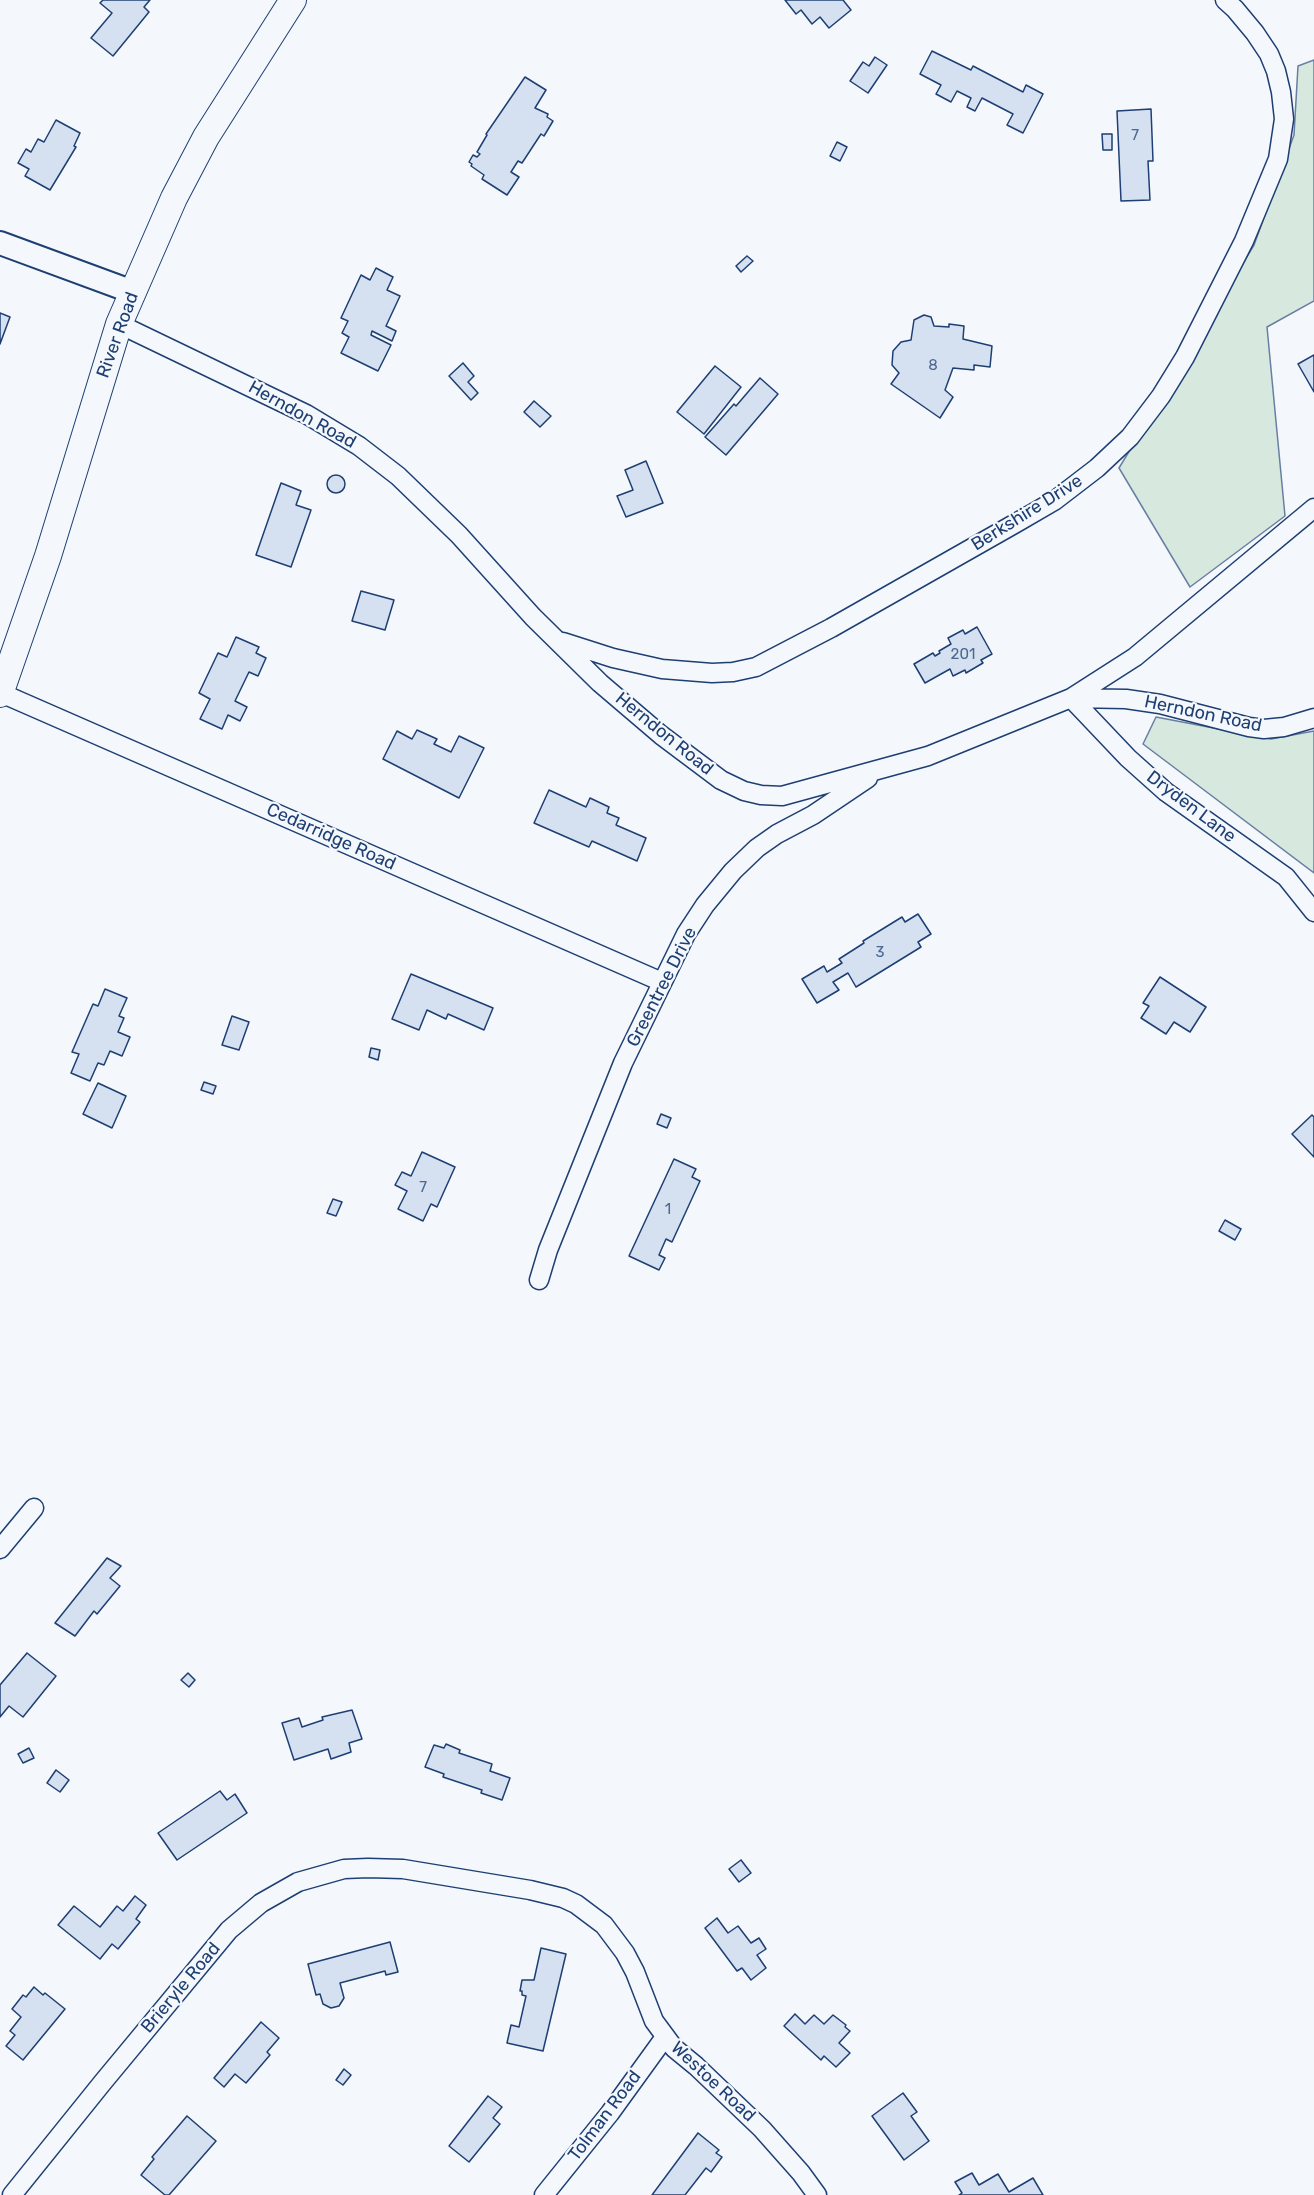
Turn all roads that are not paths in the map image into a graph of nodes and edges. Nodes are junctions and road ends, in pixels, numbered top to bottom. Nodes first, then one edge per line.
1 (293, 0) edge
2 (1225, 0) edge
3 (0, 243) edge
4 (133, 292) junction
5 (119, 324) junction
6 (1314, 508) edge
7 (559, 640) junction
8 (0, 694) edge
9 (1071, 698) junction
10 (1314, 718) edge
11 (882, 768) junction
12 (1314, 912) edge
13 (662, 982) junction
14 (539, 1280) dead end
15 (34, 1508) dead end
16 (0, 1549) edge
17 (403, 1869) joint
18 (665, 2037) junction
19 (12, 2195) edge
20 (544, 2195) edge
21 (817, 2195) edge

1 - 4 main road, River Road
2 - 7 street, Berkshire Drive
3 - 4 street
4 - 5 main road, River Road
5 - 7 street, Herndon Road
5 - 8 main road, River Road
6 - 9 street
7 - 11 street, Herndon Road
8 - 13 street, Cedarridge Road
9 - 10 street, Herndon Road
9 - 11 street, Herndon Road
9 - 12 street, Dryden Lane
11 - 13 street, Greentree Drive
13 - 14 street, Greentree Drive
15 - 16 street
17 - 18 street, Westoe Road
17 - 19 street, Brieryle Road
18 - 20 street, Tolman Road
18 - 21 street, Westoe Road

